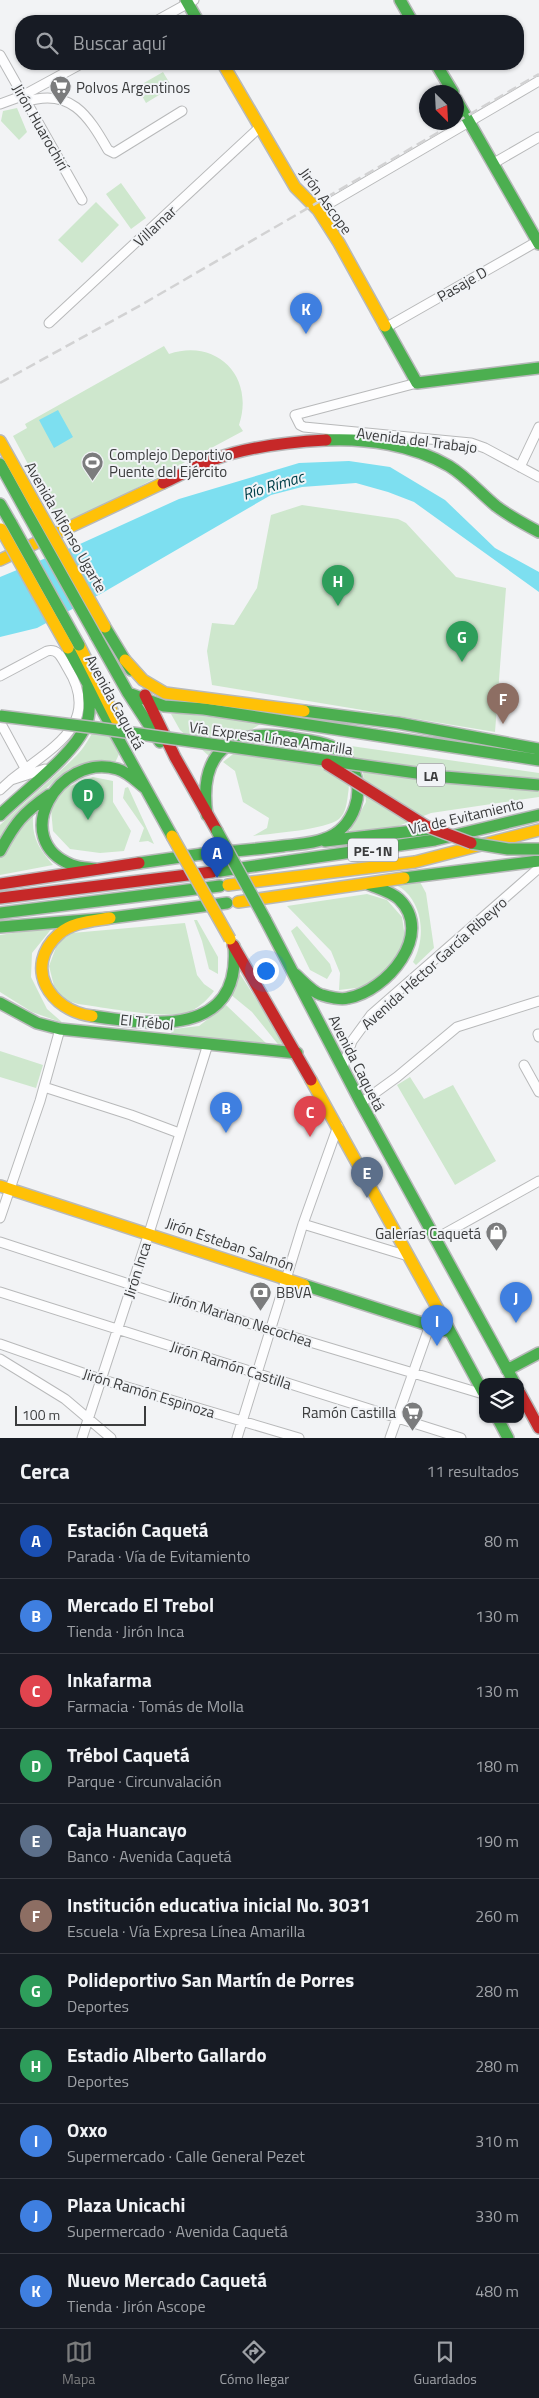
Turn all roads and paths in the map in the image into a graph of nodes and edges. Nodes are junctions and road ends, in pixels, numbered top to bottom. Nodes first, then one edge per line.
1 (400, 0) edge
2 (189, 1) edge
3 (166, 15) edge
4 (195, 15) edge
5 (409, 15) edge
6 (0, 55) edge
7 (71, 70) edge
8 (227, 70) edge
9 (439, 70) edge
10 (539, 81) edge
11 (448, 85) edge
12 (24, 99) junction
13 (0, 104) edge
14 (182, 111) dead end
15 (464, 113) edge
16 (469, 121) junction
17 (260, 127) junction
18 (539, 137) edge
19 (494, 163) junction
20 (82, 200) dead end
21 (318, 210) junction
22 (538, 242) edge
23 (49, 323) dead end
24 (387, 327) junction
25 (539, 368) edge
26 (417, 383) junction
27 (539, 427) edge
28 (0, 441) edge
29 (0, 464) edge
30 (520, 466) junction
31 (539, 477) edge
32 (0, 504) edge
33 (32, 510) junction
34 (57, 524) dead end
35 (4, 527) edge
36 (539, 532) edge
37 (0, 554) edge
38 (0, 560) edge
39 (106, 627) joint
40 (96, 636) joint
41 (74, 646) junction
42 (125, 660) junction
43 (0, 676) edge
44 (88, 687) junction
45 (128, 693) junction
46 (149, 701) junction
47 (0, 716) edge
48 (0, 722) edge
49 (539, 749) edge
50 (175, 757) junction
51 (539, 760) edge
52 (323, 762) junction
53 (25, 768) junction
54 (50, 768) junction
55 (136, 770) junction
56 (11, 780) junction
57 (539, 785) edge
58 (145, 788) junction
59 (0, 790) edge
60 (49, 795) junction
61 (0, 815) edge
62 (207, 815) junction
63 (539, 815) edge
64 (524, 818) junction
65 (539, 830) edge
66 (308, 843) junction
67 (539, 849) edge
68 (0, 851) edge
69 (539, 861) edge
70 (415, 862) junction
71 (539, 868) edge
72 (95, 869) junction
73 (360, 883) junction
74 (0, 884) edge
75 (0, 898) edge
76 (0, 913) edge
77 (110, 918) junction
78 (0, 927) edge
79 (232, 943) junction
80 (295, 974) junction
81 (539, 1001) edge
82 (0, 1003) edge
83 (60, 1029) junction
84 (208, 1044) junction
85 (297, 1053) junction
86 (524, 1065) dead end
87 (343, 1067) junction
88 (44, 1088) junction
89 (539, 1092) edge
90 (361, 1103) junction
91 (338, 1126) junction
92 (179, 1133) junction
93 (539, 1181) edge
94 (5, 1188) edge
95 (0, 1218) edge
96 (303, 1224) junction
97 (149, 1233) junction
98 (435, 1239) junction
99 (0, 1242) edge
100 (408, 1256) junction
101 (286, 1279) junction
102 (132, 1283) junction
103 (0, 1292) edge
104 (436, 1308) junction
105 (430, 1326) junction
106 (118, 1329) junction
107 (270, 1330) junction
108 (450, 1332) junction
109 (0, 1344) edge
110 (539, 1353) edge
111 (0, 1359) edge
112 (508, 1370) junction
113 (257, 1373) junction
114 (412, 1373) junction
115 (512, 1378) edge
116 (100, 1379) junction
117 (479, 1386) edge
118 (479, 1392) edge
119 (524, 1400) edge
120 (396, 1418) junction
121 (88, 1419) junction
122 (242, 1421) junction
123 (499, 1428) edge
124 (539, 1428) edge
125 (82, 1438) edge
126 (111, 1438) edge
127 (237, 1438) edge
128 (299, 1438) edge
129 (390, 1438) edge
130 (461, 1438) edge
131 (508, 1438) edge

1 - 5 main road
2 - 3 street
2 - 4 main road
6 - 12 street, Jirón Huarochirí
7 - 12 street
8 - 17 main road, Jirón Ascope
9 - 11 main road
10 - 16 street
12 - 13 street
12 - 14 street
12 - 20 street, Jirón Huarochirí
15 - 16 main road
16 - 19 main road
16 - 21 street
17 - 21 main road, Jirón Ascope
17 - 23 street, Villamar
18 - 19 street
19 - 22 main road
21 - 24 main road, Jirón Ascope
22 - 24 street, Pasaje D
24 - 26 main road, Jirón Ascope
25 - 26 main road
26 - 30 street, Avenida del Trabajo
27 - 30 street
28 - 33 main road, Avenida Alfonso Ugarte
29 - 33 main road, Avenida Alfonso Ugarte
30 - 31 street, Avenida del Trabajo
32 - 35 main road
33 - 39 main road, Avenida Alfonso Ugarte, bridge
33 - 40 main road, Avenida Alfonso Ugarte, bridge
34 - 37 street
35 - 41 main road, bridge
36 - 38 main road
39 - 42 main road, Avenida Caquetá
40 - 45 main road, Avenida Caquetá
41 - 44 main road, Avenida Caquetá
41 - 55 main road, Avenida Caquetá
42 - 46 main road, Avenida Caquetá
42 - 49 main road
43 - 53 street
44 - 54 main road
44 - 55 main road, Avenida Caquetá
45 - 46 main road
45 - 50 main road, Avenida Caquetá
46 - 50 main road, Avenida Caquetá
46 - 51 main road
47 - 52 main road, Vía Expresa Línea Amarilla / LA, bridge
48 - 53 street
50 - 62 main road, Avenida Caquetá
52 - 57 main road, Vía Expresa Línea Amarilla / LA, bridge
52 - 67 main road, bridge
53 - 56 street
54 - 56 street
54 - 61 main road
55 - 58 main road, Avenida Caquetá
56 - 59 street
58 - 60 main road
58 - 79 main road, Avenida Caquetá, bridge
60 - 68 main road
60 - 72 main road
62 - 66 main road
62 - 80 main road, Avenida Caquetá, bridge
63 - 64 main road, Vía de Evitamiento / PE-1N
64 - 66 main road
64 - 75 main road, Vía de Evitamiento / PE-1N
65 - 70 main road, Vía de Evitamiento / PE-1N
66 - 72 main road
69 - 73 main road
70 - 73 main road
70 - 76 main road, Vía de Evitamiento / PE-1N
71 - 87 street, Avenida Héctor García Ribeyro
72 - 74 main road
73 - 77 main road
73 - 80 main road
77 - 78 main road
77 - 79 main road
79 - 85 main road, Avenida Caquetá
80 - 87 main road, Avenida Caquetá
81 - 90 street
82 - 83 main road, El Trébol
83 - 84 main road, El Trébol
83 - 88 street
84 - 85 main road, El Trébol
84 - 92 street, Jirón Inca
85 - 91 main road, Avenida Caquetá
86 - 89 street
87 - 90 main road, Avenida Caquetá
88 - 92 street
88 - 94 street
90 - 98 main road, Avenida Caquetá
91 - 96 street
91 - 100 main road, Avenida Caquetá
92 - 97 street, Jirón Inca
93 - 98 street
94 - 95 street
94 - 97 main road, Jirón Esteban Salmón
96 - 100 street
96 - 101 street
97 - 101 main road, Jirón Esteban Salmón
97 - 102 street, Jirón Inca
98 - 112 main road, Avenida Caquetá
99 - 102 street, Jirón Mariano Necochea
100 - 104 main road, Avenida Caquetá
101 - 105 main road, Jirón Esteban Salmón
101 - 107 street
102 - 106 street, Jirón Inca
102 - 107 street, Jirón Mariano Necochea
103 - 106 street, Jirón Ramón Castilla
104 - 105 street
104 - 108 main road, Avenida Caquetá
105 - 108 main road, Jirón Esteban Salmón
105 - 114 street
106 - 113 street, Jirón Ramón Castilla
106 - 116 street, Jirón Inca
107 - 113 street
107 - 114 street, Jirón Mariano Necochea
108 - 117 main road, Avenida Caquetá
109 - 116 street, Jirón Ramón Espinoza
110 - 112 main road
111 - 121 street
112 - 115 main road, Avenida Caquetá
113 - 120 street, Jirón Ramón Castilla
113 - 122 street
114 - 118 street, Jirón Mariano Necochea
114 - 120 street
116 - 121 street, Jirón Inca
116 - 122 street, Jirón Ramón Espinoza
119 - 124 main road
120 - 129 street
120 - 130 street, Jirón Ramón Castilla
121 - 125 street, Jirón Inca
121 - 126 street
122 - 127 street
122 - 128 street, Jirón Ramón Espinoza
123 - 131 main road

